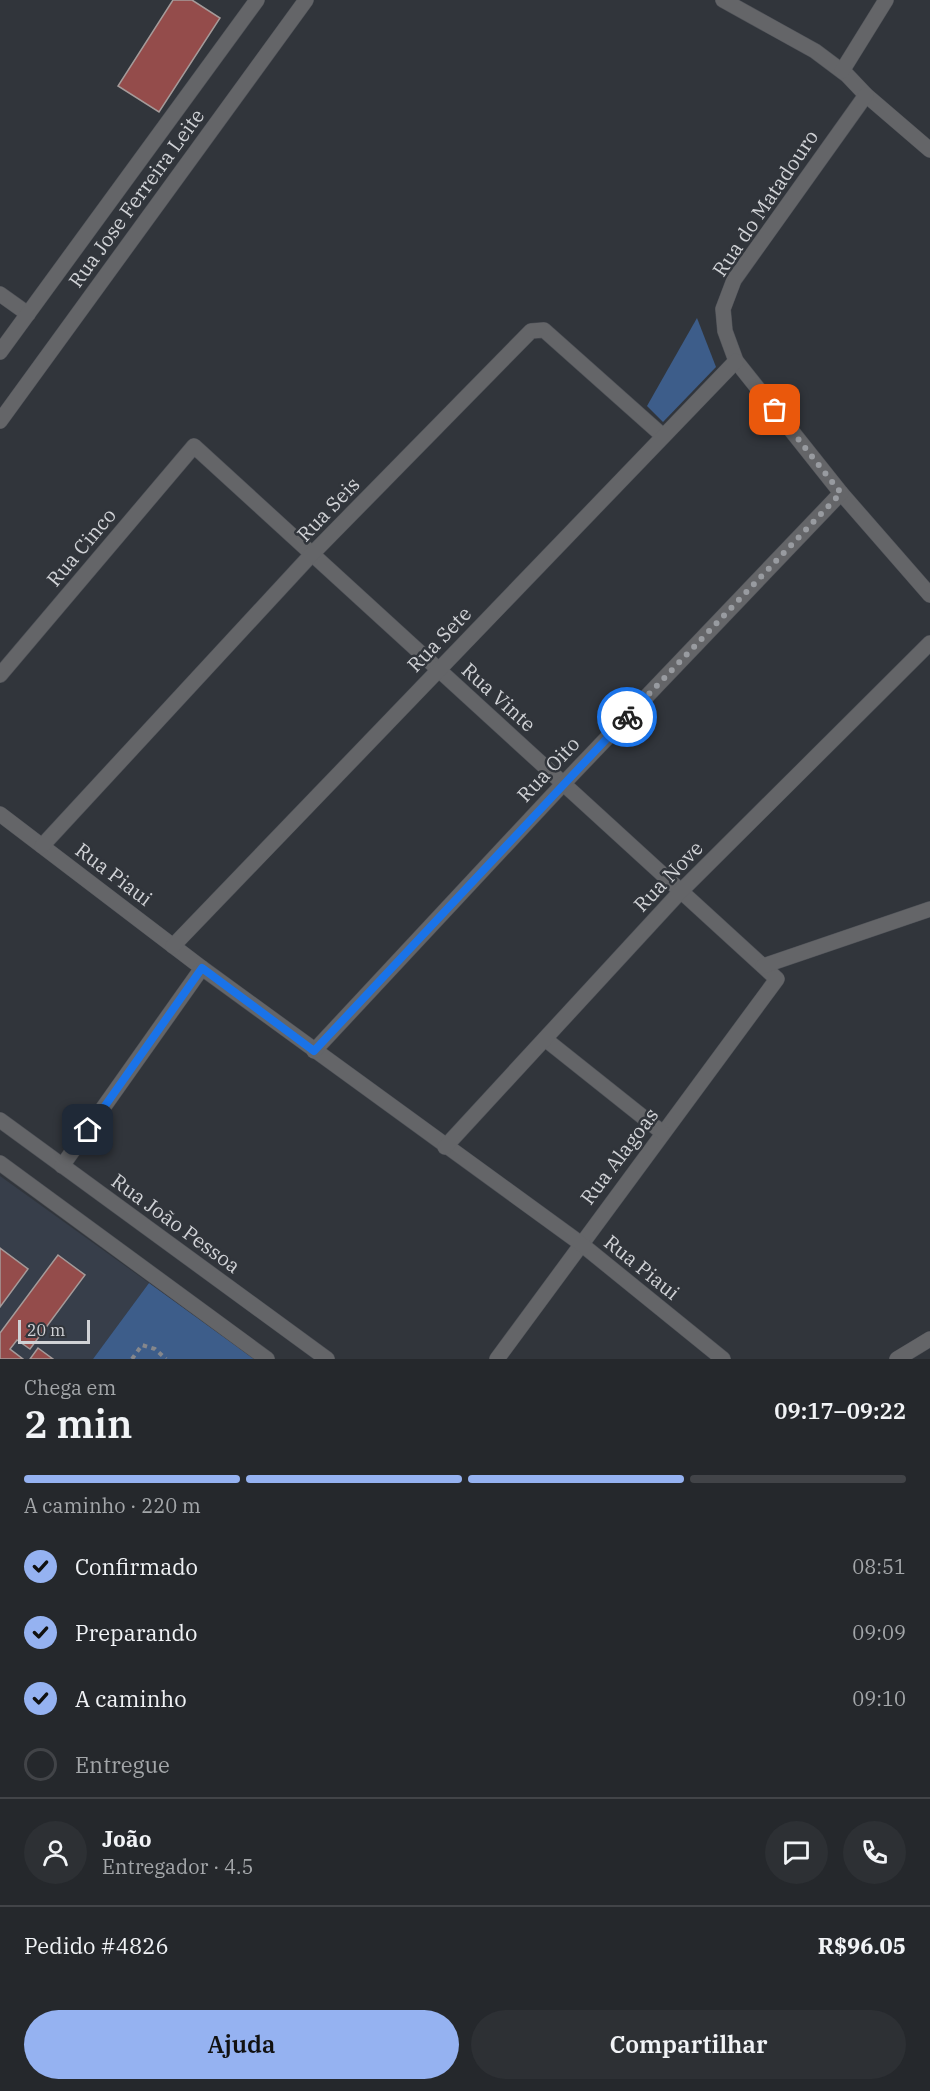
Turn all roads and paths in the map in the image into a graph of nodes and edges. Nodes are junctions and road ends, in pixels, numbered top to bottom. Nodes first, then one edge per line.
1 (257, 0) edge
2 (306, 0) edge
3 (723, 0) edge
4 (886, 0) edge
5 (842, 71) junction
6 (866, 95) junction
7 (930, 150) edge
8 (0, 294) edge
9 (28, 314) junction
10 (0, 352) edge
11 (735, 361) junction
12 (0, 421) edge
13 (663, 436) junction
14 (194, 446) joint
15 (841, 493) junction
16 (312, 554) junction
17 (930, 595) edge
18 (930, 643) edge
19 (438, 670) junction
20 (0, 675) edge
21 (563, 784) junction
22 (0, 814) edge
23 (42, 846) junction
24 (681, 891) junction
25 (929, 913) edge
26 (173, 946) junction
27 (763, 966) junction
28 (202, 968) junction
29 (777, 979) joint
30 (545, 1039) junction
31 (314, 1051) junction
32 (0, 1120) edge
33 (663, 1133) junction
34 (445, 1147) junction
35 (0, 1163) edge
36 (62, 1166) junction
37 (580, 1244) junction
38 (930, 1339) edge
39 (132, 1359) edge
40 (166, 1359) edge
41 (267, 1359) edge
42 (327, 1359) edge
43 (497, 1359) edge
44 (723, 1359) edge
45 (897, 1359) edge

1 - 9 street, Rua Jose Ferreira Leite
2 - 12 street, Rua Jose Ferreira Leite
3 - 5 street
4 - 5 street
5 - 6 street
6 - 7 street
6 - 11 street, Rua do Matadouro
8 - 9 street
9 - 10 street, Rua Jose Ferreira Leite
11 - 13 street, Rua Sete
11 - 15 street, Rua do Matadouro
13 - 16 street, Rua Seis
13 - 19 street, Rua Sete
14 - 16 street, Rua Vinte
14 - 20 street, Rua Cinco
15 - 17 street, Rua do Matadouro
15 - 21 street, Rua Oito
16 - 19 street, Rua Vinte
16 - 23 street, Rua Seis
18 - 24 street, Rua Nove
19 - 21 street, Rua Vinte
19 - 26 street, Rua Sete
21 - 24 street, Rua Vinte
21 - 31 street, Rua Oito
22 - 23 street, Rua Piaui
23 - 26 street, Rua Piaui
24 - 27 street, Rua Vinte
24 - 30 street, Rua Nove
25 - 27 street
26 - 28 street, Rua Piaui
27 - 29 street, Rua Vinte
28 - 31 street, Rua Piaui
28 - 36 street
29 - 33 street, Rua Alagoas
30 - 33 street
30 - 34 street, Rua Nove
31 - 34 street, Rua Piaui
32 - 36 street, Rua João Pessoa
33 - 37 street, Rua Alagoas
34 - 37 street, Rua Piaui
35 - 41 street
36 - 42 street, Rua João Pessoa
37 - 43 street, Rua Alagoas
37 - 44 street, Rua Piaui
38 - 45 street
39 - 40 path

